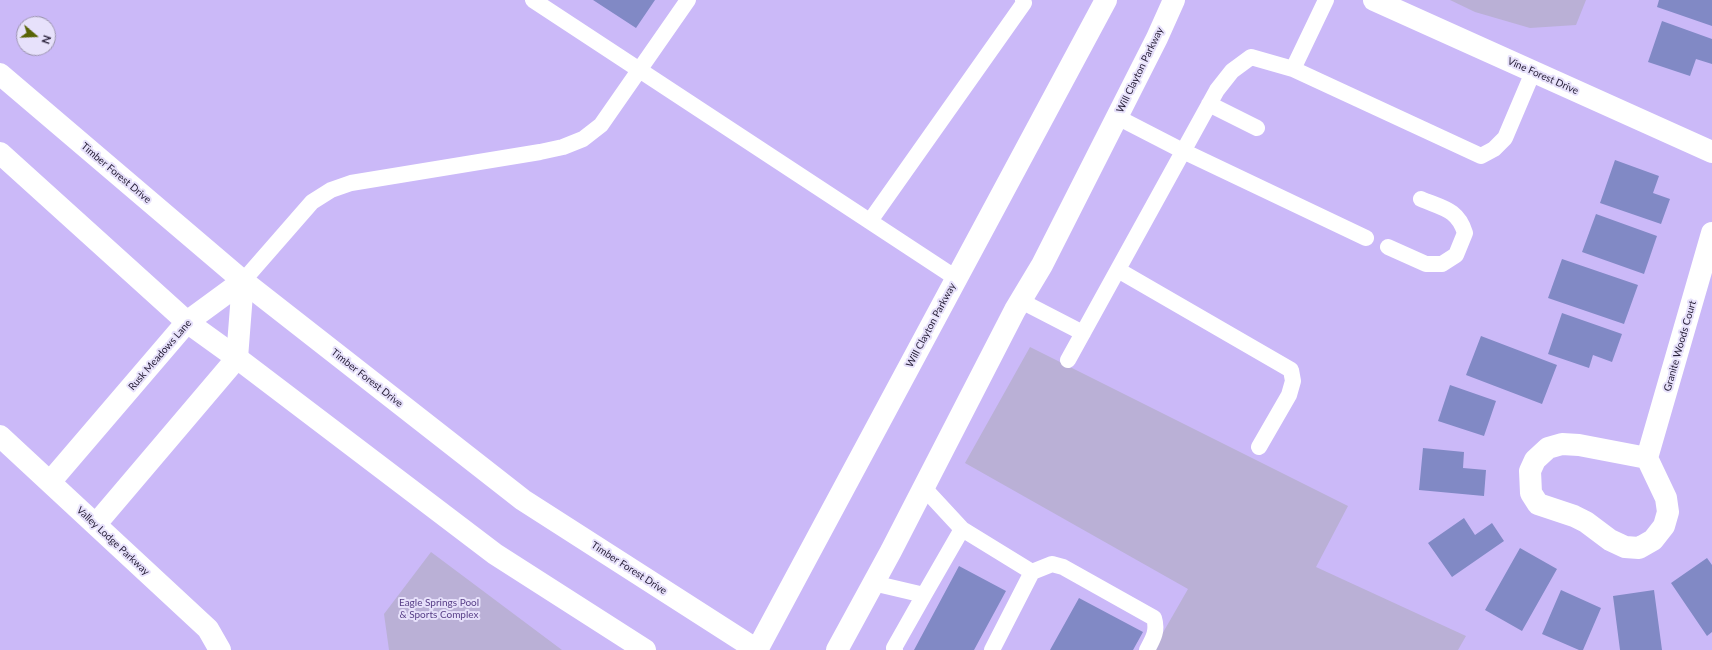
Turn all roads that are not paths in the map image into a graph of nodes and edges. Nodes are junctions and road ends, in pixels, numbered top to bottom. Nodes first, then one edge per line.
1 (533, 0) edge
2 (688, 0) edge
3 (1023, 0) edge
4 (1106, 0) edge
5 (1174, 0) edge
6 (1326, 0) edge
7 (1374, 0) edge
8 (1293, 69) junction
9 (640, 70) junction
10 (1533, 72) junction
11 (0, 74) edge
12 (1209, 104) junction
13 (1117, 117) junction
14 (1257, 128) dead end
15 (1183, 151) junction
16 (1712, 152) edge
17 (0, 153) edge
18 (1421, 199) dead end
19 (870, 221) junction
20 (1712, 233) edge
21 (1366, 238) dead end
22 (1388, 247) dead end
23 (1118, 270) junction
24 (956, 278) junction
25 (242, 281) junction
26 (1021, 301) junction
27 (187, 322) junction
28 (1083, 333) junction
29 (237, 358) junction
30 (1068, 360) dead end
31 (0, 436) edge
32 (1259, 447) dead end
33 (1647, 458) junction
34 (50, 482) junction
35 (924, 488) junction
36 (96, 524) junction
37 (962, 529) junction
38 (1032, 572) junction
39 (873, 583) junction
40 (924, 594) junction
41 (220, 650) edge
42 (645, 650) edge
43 (757, 650) edge
44 (837, 650) edge
45 (894, 650) edge
46 (992, 650) edge
47 (1147, 650) edge

1 - 9 lane
2 - 9 lane
3 - 19 lane
4 - 24 main road, Will Clayton Parkway
5 - 13 main road, Will Clayton Parkway
6 - 8 lane
7 - 10 main road, Vine Forest Drive
8 - 10 lane
8 - 12 lane
9 - 19 lane
9 - 25 lane
10 - 16 main road, Vine Forest Drive
11 - 25 main road, Timber Forest Drive
12 - 14 lane
12 - 15 lane
13 - 15 lane
13 - 26 main road, Will Clayton Parkway
15 - 21 lane
15 - 23 lane
17 - 27 main road
18 - 22 lane
19 - 24 lane
20 - 33 main road, Granite Woods Court
23 - 28 lane
23 - 32 lane
24 - 43 main road, Will Clayton Parkway
25 - 27 main road, Rusk Meadows Lane
25 - 29 main road
25 - 43 main road, Timber Forest Drive
26 - 28 lane
26 - 35 main road, Will Clayton Parkway
27 - 29 main road
27 - 34 main road, Rusk Meadows Lane
28 - 30 lane
29 - 36 main road
29 - 42 main road
31 - 34 main road, Valley Lodge Parkway
33 - 33 main road
34 - 36 main road, Valley Lodge Parkway
35 - 37 lane
35 - 39 main road, Will Clayton Parkway
36 - 41 main road, Valley Lodge Parkway
37 - 38 lane
37 - 40 lane
38 - 46 lane
38 - 47 lane
39 - 40 lane
39 - 44 main road, Will Clayton Parkway
40 - 45 lane

